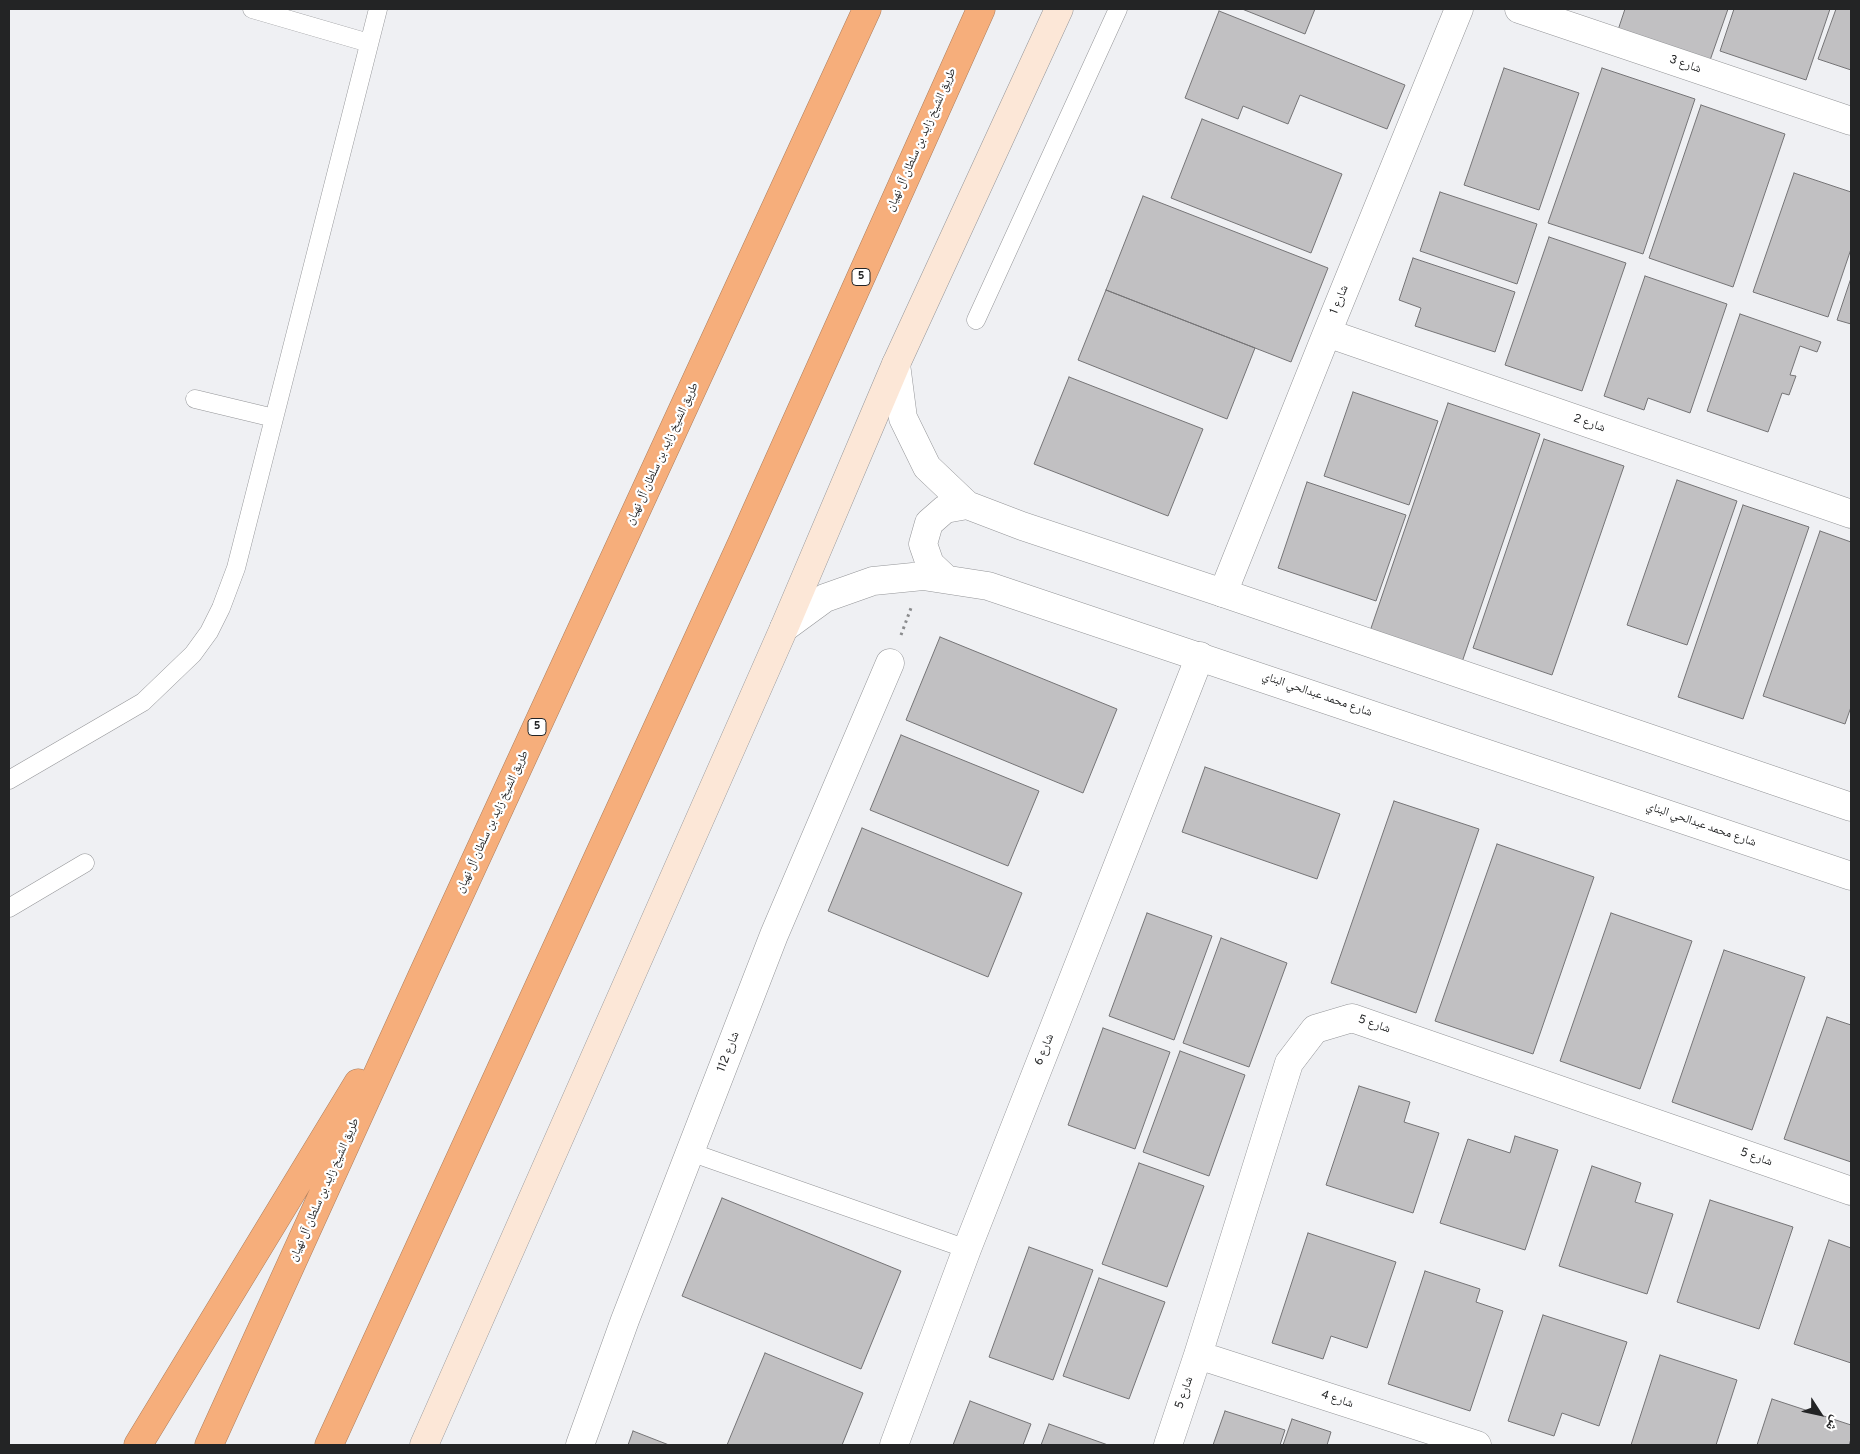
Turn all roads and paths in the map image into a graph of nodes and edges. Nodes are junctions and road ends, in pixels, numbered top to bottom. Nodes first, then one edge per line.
1 (252, 9) edge
2 (378, 9) edge
3 (867, 9) edge
4 (981, 9) edge
5 (1059, 9) edge
6 (1118, 9) edge
7 (1459, 9) edge
8 (1519, 9) edge
9 (370, 43) junction
10 (1851, 121) edge
11 (976, 320) dead end
12 (1326, 333) junction
13 (896, 364) junction
14 (195, 400) dead end
15 (274, 418) junction
16 (967, 505) junction
17 (1851, 514) edge
18 (935, 578) junction
19 (1223, 593) junction
20 (784, 628) junction
21 (1200, 656) junction
22 (890, 663) joint
23 (9, 780) edge
24 (1851, 807) edge
25 (85, 863) dead end
26 (1851, 876) edge
27 (9, 908) edge
28 (423, 974) junction
29 (690, 1152) junction
30 (1851, 1191) edge
31 (967, 1249) junction
32 (1198, 1355) junction
33 (138, 1445) edge
34 (209, 1445) edge
35 (329, 1445) edge
36 (424, 1445) edge
37 (580, 1445) edge
38 (894, 1445) edge
39 (1168, 1445) edge
40 (1476, 1445) edge

1 - 9 lane
2 - 9 lane
3 - 28 highway, طريق الشيخ زايد بن سلطان آل نهيان / 5
4 - 35 highway, طريق الشيخ زايد بن سلطان آل نهيان / 5
5 - 13 main road
6 - 11 lane
7 - 12 street, شارع 1
8 - 10 street, شارع 3
9 - 15 lane
12 - 17 street, شارع 2
12 - 19 street, شارع 1
13 - 16 street
13 - 20 main road
14 - 15 lane
15 - 23 lane
16 - 18 street
16 - 19 street
18 - 20 street, شارع محمد عبدالحي البناي
18 - 21 street, شارع محمد عبدالحي البناي
18 - 22 path
19 - 24 street
20 - 36 main road
21 - 26 street, شارع محمد عبدالحي البناي
21 - 31 street, شارع 6
22 - 29 street, شارع 112
25 - 27 lane
28 - 33 highway
28 - 34 highway, طريق الشيخ زايد بن سلطان آل نهيان / 5
29 - 31 lane
29 - 37 street, شارع 112
30 - 32 street, شارع 5
31 - 38 street, شارع 6
32 - 39 street, شارع 5
32 - 40 street, شارع 4

